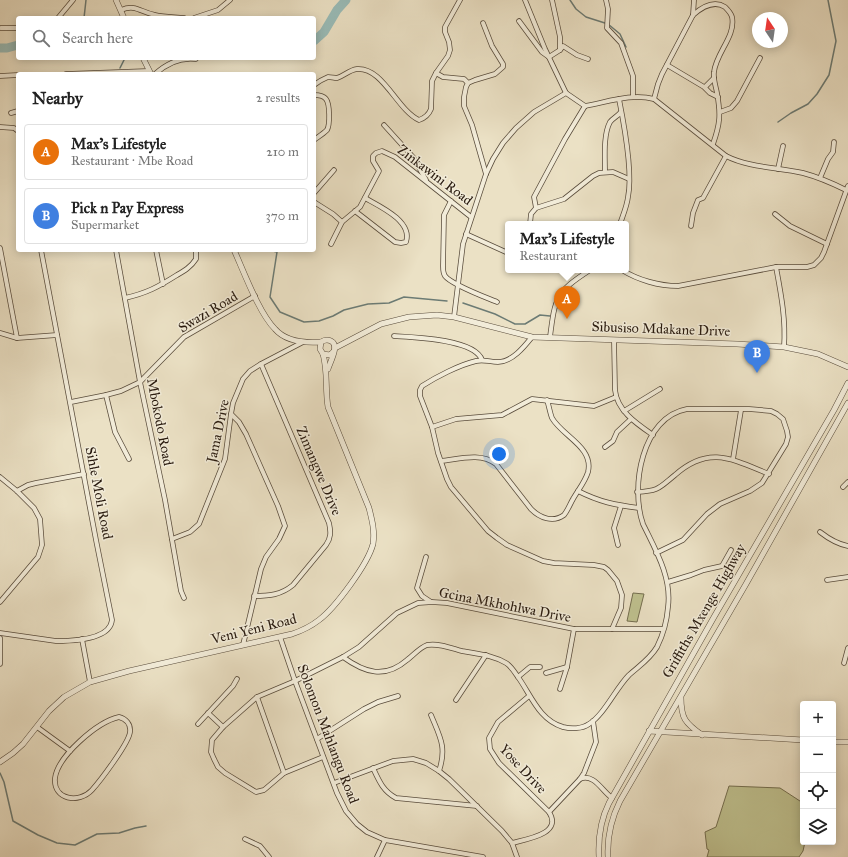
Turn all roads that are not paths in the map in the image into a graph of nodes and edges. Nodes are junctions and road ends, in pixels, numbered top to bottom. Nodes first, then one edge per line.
1 (73, 0) edge
2 (116, 0) edge
3 (230, 0) edge
4 (460, 0) edge
5 (525, 0) edge
6 (552, 0) edge
7 (606, 0) edge
8 (694, 0) edge
9 (121, 10) junction
10 (693, 15) junction
11 (60, 16) edge
12 (123, 16) edge
13 (164, 16) edge
14 (200, 16) edge
15 (519, 21) dead end
16 (483, 23) dead end
17 (1, 28) edge
18 (16, 28) edge
19 (560, 50) junction
20 (549, 57) junction
21 (760, 58) dead end
22 (588, 59) dead end
23 (144, 60) edge
24 (176, 60) edge
25 (176, 60) edge
26 (196, 60) dead end
27 (667, 65) junction
28 (150, 72) edge
29 (157, 72) edge
30 (436, 73) junction
31 (16, 75) edge
32 (0, 76) edge
33 (714, 78) junction
34 (468, 83) junction
35 (316, 84) edge
36 (705, 88) junction
37 (566, 93) junction
38 (316, 95) edge
39 (633, 96) junction
40 (718, 97) junction
41 (619, 99) junction
42 (654, 99) junction
43 (585, 106) junction
44 (16, 112) edge
45 (622, 112) junction
46 (720, 112) junction
47 (11, 113) dead end
48 (384, 125) dead end
49 (0, 127) edge
50 (16, 130) edge
51 (316, 138) edge
52 (834, 142) dead end
53 (712, 144) junction
54 (783, 146) dead end
55 (726, 156) junction
56 (778, 169) junction
57 (334, 170) dead end
58 (605, 172) junction
59 (486, 174) junction
60 (820, 178) junction
61 (629, 179) junction
62 (426, 181) junction
63 (847, 188) edge
64 (316, 191) edge
65 (365, 198) junction
66 (451, 201) junction
67 (316, 203) edge
68 (536, 208) junction
69 (355, 211) junction
70 (775, 214) dead end
71 (471, 217) junction
72 (530, 221) edge
73 (621, 221) edge
74 (342, 222) junction
75 (691, 226) dead end
76 (466, 234) junction
77 (331, 244) dead end
78 (827, 244) junction
79 (0, 248) edge
80 (41, 252) edge
81 (116, 252) edge
82 (156, 252) edge
83 (196, 252) edge
84 (235, 252) edge
85 (505, 252) edge
86 (776, 267) junction
87 (585, 273) edge
88 (628, 273) edge
89 (163, 284) junction
90 (458, 285) junction
91 (255, 296) junction
92 (125, 298) junction
93 (497, 302) dead end
94 (454, 317) junction
95 (0, 333) edge
96 (57, 335) junction
97 (357, 336) junction
98 (394, 336) dead end
99 (532, 337) junction
100 (550, 337) junction
101 (17, 338) junction
102 (614, 340) junction
103 (306, 342) junction
104 (321, 342) junction
105 (333, 342) junction
106 (784, 347) junction
107 (320, 349) junction
108 (334, 350) junction
109 (323, 354) junction
110 (482, 360) junction
111 (261, 364) junction
112 (848, 367) edge
113 (327, 372) junction
114 (140, 382) junction
115 (848, 383) edge
116 (660, 389) dead end
117 (106, 395) junction
118 (616, 397) junction
119 (547, 400) junction
120 (71, 402) junction
121 (848, 403) edge
122 (741, 410) junction
123 (624, 411) junction
124 (231, 414) junction
125 (631, 419) junction
126 (432, 427) junction
127 (653, 435) junction
128 (605, 447) dead end
129 (129, 459) dead end
130 (733, 459) junction
131 (441, 461) junction
132 (84, 474) junction
133 (769, 474) junction
134 (0, 477) edge
135 (848, 482) edge
136 (843, 487) dead end
137 (17, 491) junction
138 (578, 491) junction
139 (637, 492) junction
140 (620, 506) junction
141 (639, 508) junction
142 (820, 532) dead end
143 (172, 539) junction
144 (618, 545) dead end
145 (848, 546) edge
146 (731, 550) dead end
147 (656, 553) junction
148 (426, 557) dead end
149 (848, 577) edge
150 (827, 580) dead end
151 (668, 582) junction
152 (254, 596) junction
153 (184, 598) dead end
154 (0, 602) edge
155 (432, 602) junction
156 (663, 628) junction
157 (574, 629) junction
158 (612, 629) junction
159 (0, 633) edge
160 (280, 637) junction
161 (0, 638) edge
162 (82, 639) junction
163 (243, 645) junction
164 (848, 648) edge
165 (486, 655) junction
166 (343, 657) junction
167 (844, 663) dead end
168 (0, 664) edge
169 (540, 667) dead end
170 (567, 667) junction
171 (546, 673) dead end
172 (518, 677) junction
173 (237, 679) dead end
174 (295, 681) junction
175 (90, 682) junction
176 (560, 689) dead end
177 (398, 696) dead end
178 (529, 696) junction
179 (257, 697) junction
180 (680, 697) junction
181 (456, 700) dead end
182 (208, 713) junction
183 (431, 715) dead end
184 (593, 721) junction
185 (198, 724) dead end
186 (37, 727) junction
187 (223, 727) junction
188 (649, 731) junction
189 (660, 732) junction
190 (702, 735) junction
191 (317, 739) junction
192 (800, 740) edge
193 (836, 742) edge
194 (848, 742) edge
195 (70, 751) junction
196 (323, 757) junction
197 (0, 762) edge
198 (373, 768) junction
199 (439, 770) junction
200 (284, 773) junction
201 (580, 779) junction
202 (334, 783) junction
203 (612, 798) junction
204 (477, 806) junction
205 (549, 812) junction
206 (245, 839) dead end
207 (385, 840) junction
208 (512, 843) junction
209 (269, 857) edge
210 (377, 857) edge
211 (483, 857) edge
212 (517, 857) edge
213 (598, 857) edge
214 (608, 857) edge

1 - 11 street
2 - 9 street
3 - 14 street
4 - 30 street
5 - 20 street
6 - 19 street
7 - 39 street
8 - 10 street
9 - 12 street
9 - 13 street
10 - 27 street
10 - 33 street
15 - 20 street
16 - 34 street
17 - 18 street
19 - 20 street
19 - 22 street
20 - 37 street
21 - 46 street
23 - 28 street
24 - 29 street
25 - 26 street
27 - 36 street
27 - 42 street
30 - 34 street
30 - 35 street
31 - 32 street
33 - 36 street
33 - 40 street
34 - 59 street
36 - 40 street
37 - 43 street
37 - 59 street
38 - 51 street
39 - 41 street
39 - 42 street
40 - 46 street
41 - 43 street
41 - 45 street
42 - 53 street
43 - 68 street
44 - 47 street
45 - 58 street
45 - 61 street
46 - 53 street
48 - 62 street
49 - 50 street
52 - 60 street
53 - 55 street
54 - 56 street
55 - 56 street
55 - 75 street
56 - 60 street
57 - 64 street
58 - 61 street
58 - 68 street
59 - 71 street
60 - 63 street
61 - 73 street
62 - 65 street, Zinkawini Road
62 - 66 street, Zinkawini Road
63 - 78 street
65 - 69 street, Zinkawini Road
65 - 69 street
66 - 71 street, Zinkawini Road
66 - 90 street
67 - 74 street
68 - 72 street
69 - 74 street, Zinkawini Road
70 - 78 street
71 - 76 street
74 - 77 street, Zinkawini Road
76 - 85 street
76 - 90 street
78 - 86 street
79 - 101 street
80 - 96 street, Sihle Moli Road
81 - 92 street, Mbokodo Road
82 - 89 street
83 - 89 street
84 - 91 street
86 - 88 street
86 - 106 street
87 - 100 street
89 - 92 street
90 - 93 street
90 - 94 street
91 - 103 street
91 - 114 street, Swazi Road
92 - 114 street, Mbokodo Road
94 - 97 street, Sibusiso Mdakane Drive
94 - 99 street, Sibusiso Mdakane Drive
95 - 101 street
96 - 101 street
96 - 120 street, Sihle Moli Road
97 - 105 street, Sibusiso Mdakane Drive
97 - 108 street, Sibusiso Mdakane Drive
98 - 110 street
99 - 100 street, Sibusiso Mdakane Drive
99 - 110 street
100 - 102 street, Sibusiso Mdakane Drive
102 - 106 street, Sibusiso Mdakane Drive
102 - 118 street
103 - 104 street
103 - 107 street
103 - 111 street, Jama Drive
104 - 105 street
104 - 107 street
105 - 108 street
106 - 112 street, Sibusiso Mdakane Drive
107 - 109 street, Veni Yeni Road
108 - 109 street
108 - 113 street, Veni Yeni Road
109 - 113 street, Veni Yeni Road
110 - 126 street
111 - 124 street, Jama Drive
111 - 152 street, Zimangwe Drive
113 - 160 street, Veni Yeni Road
114 - 117 street, Swazi Road
114 - 143 street, Mbokodo Road
115 - 188 street, Griffiths Mxenge Highway
116 - 123 street
117 - 120 street, Swazi Road
117 - 129 street
118 - 119 street
118 - 123 street
119 - 126 street
119 - 138 street
120 - 132 street, Sihle Moli Road
121 - 180 street, Griffiths Mxenge Highway
122 - 127 street
122 - 130 street
122 - 133 street
123 - 125 street
124 - 143 street, Jama Drive
124 - 152 street
125 - 127 street
125 - 128 street
126 - 131 street
127 - 139 street
130 - 133 street
130 - 139 street
131 - 138 street
131 - 158 street
132 - 137 street
132 - 162 street, Sihle Moli Road
133 - 147 street
134 - 137 street
135 - 136 street
137 - 154 street
138 - 140 street
139 - 141 street
140 - 141 street
140 - 144 street
141 - 147 street
142 - 145 street
143 - 153 street, Mbokodo Road
146 - 151 street
147 - 151 street
148 - 155 street
149 - 150 street
151 - 156 street
152 - 163 street
155 - 157 street, Gcina Mkhohlwa Drive
155 - 166 street, Gcina Mkhohlwa Drive
156 - 158 street, Gcina Mkhohlwa Drive
156 - 184 street
157 - 158 street, Gcina Mkhohlwa Drive
157 - 170 street
159 - 162 street, Sihle Moli Road
160 - 163 street, Veni Yeni Road
160 - 174 street, Solomon Mahlangu Road
161 - 168 street
162 - 175 street
163 - 175 street, Veni Yeni Road
164 - 167 street
165 - 166 street
165 - 172 street
165 - 181 street
166 - 174 street, Gcina Mkhohlwa Drive
169 - 172 street
170 - 171 street
170 - 176 street
172 - 178 street
173 - 182 street
174 - 179 street, Gcina Mkhohlwa Drive
174 - 191 street, Solomon Mahlangu Road
175 - 186 street, Veni Yeni Road
177 - 191 street
178 - 184 street
178 - 205 street, Yose Drive
179 - 187 street, Gcina Mkhohlwa Drive
179 - 200 street
180 - 189 street, Griffiths Mxenge Highway
180 - 190 street
182 - 185 street
182 - 187 street
183 - 199 street
184 - 201 street
186 - 195 street
186 - 197 street, Veni Yeni Road
187 - 200 street, Gcina Mkhohlwa Drive
188 - 189 street
188 - 203 street, Griffiths Mxenge Highway
189 - 190 street
189 - 214 street, Griffiths Mxenge Highway
190 - 192 street
191 - 196 street, Solomon Mahlangu Road
193 - 194 street
195 - 195 street
196 - 200 street
196 - 202 street, Solomon Mahlangu Road
198 - 199 street
198 - 202 street
198 - 204 street
199 - 204 street
201 - 203 street
201 - 205 street
202 - 207 street, Solomon Mahlangu Road
203 - 213 street, Griffiths Mxenge Highway
204 - 208 street
205 - 208 street, Yose Drive
206 - 209 street
207 - 210 street
207 - 211 street, Solomon Mahlangu Road
208 - 212 street

